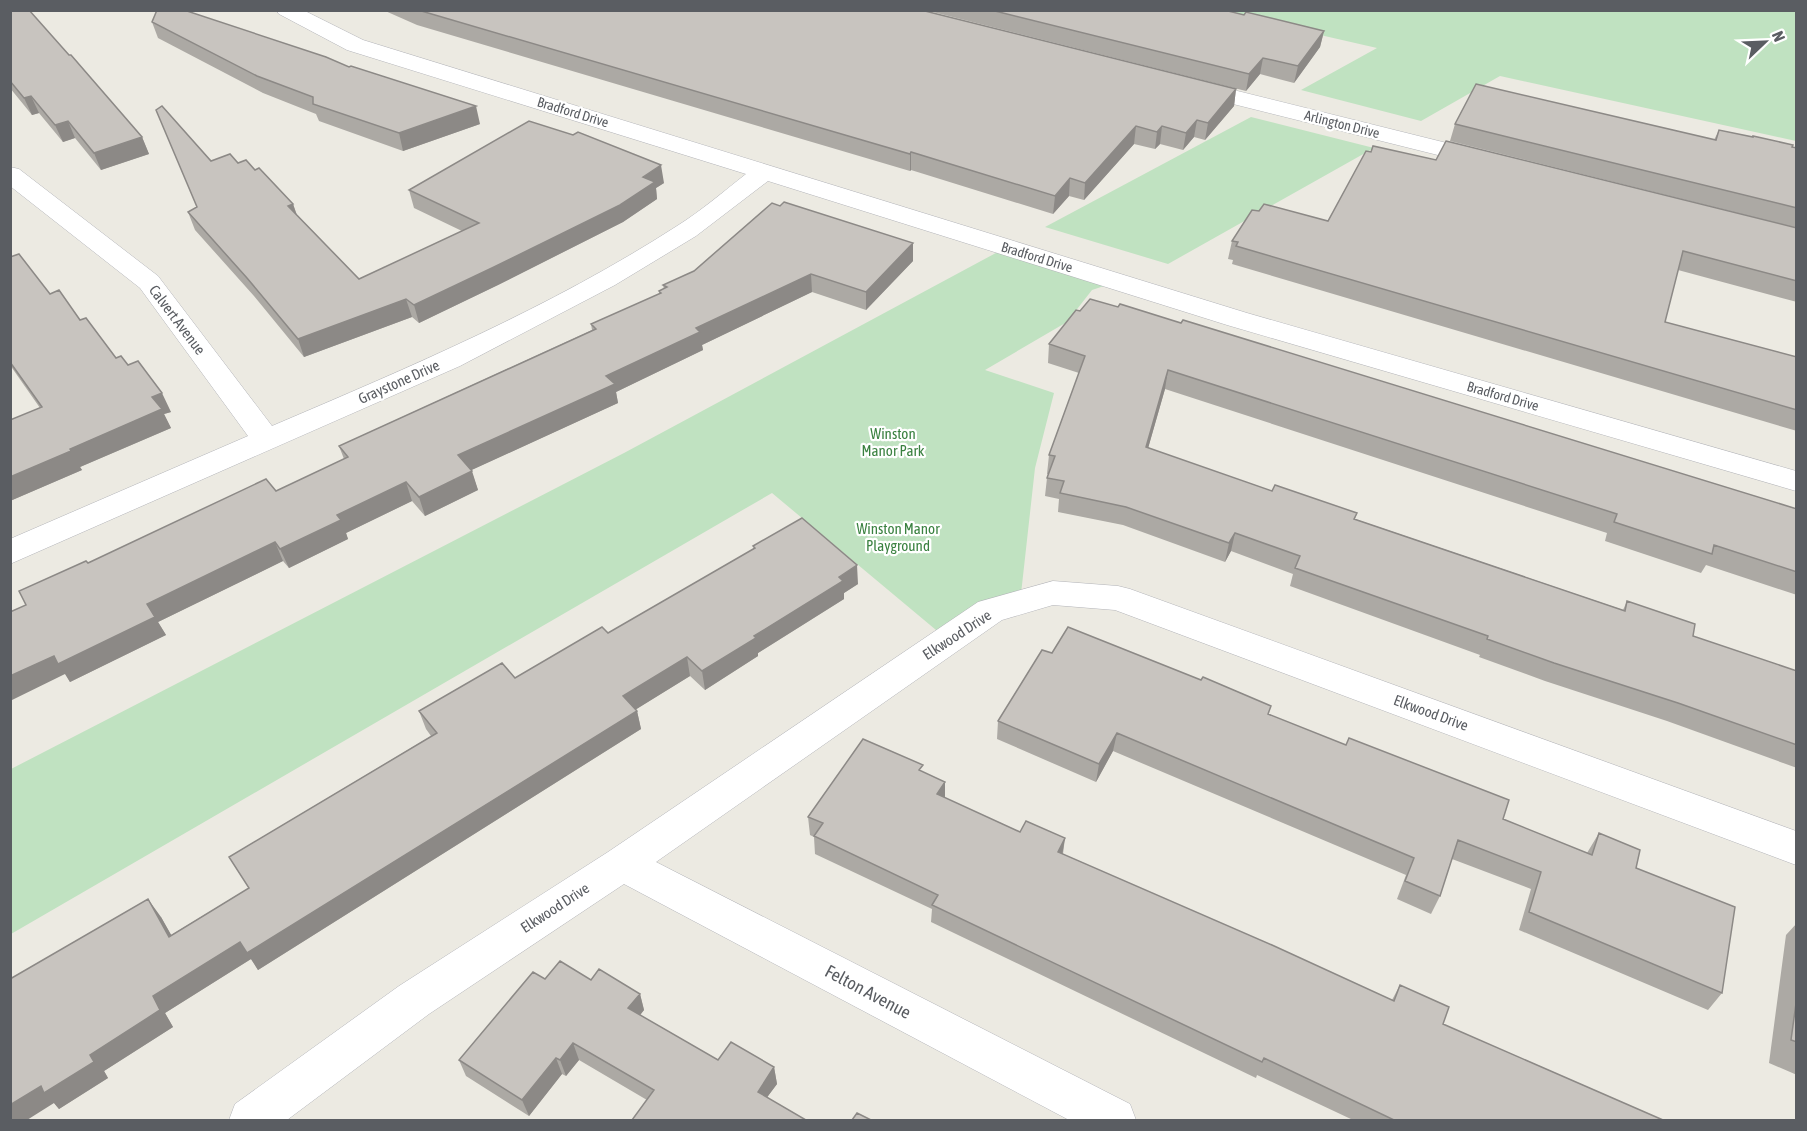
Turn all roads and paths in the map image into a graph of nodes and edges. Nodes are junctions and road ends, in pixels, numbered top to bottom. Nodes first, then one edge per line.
1 (286, 10) edge
2 (1175, 82) edge
3 (1509, 166) edge
4 (765, 172) junction
5 (10, 174) edge
6 (266, 440) junction
7 (1797, 481) edge
8 (10, 552) edge
9 (1797, 848) edge
10 (622, 864) junction
11 (251, 1120) edge
12 (1114, 1120) edge

1 - 4 street, Bradford Drive
2 - 3 street, Arlington Drive
4 - 6 street, Graystone Drive
4 - 7 street, Bradford Drive
5 - 6 street, Calvert Avenue
6 - 8 street, Graystone Drive
9 - 10 street, Elkwood Drive
10 - 11 street, Elkwood Drive
10 - 12 street, Felton Avenue

